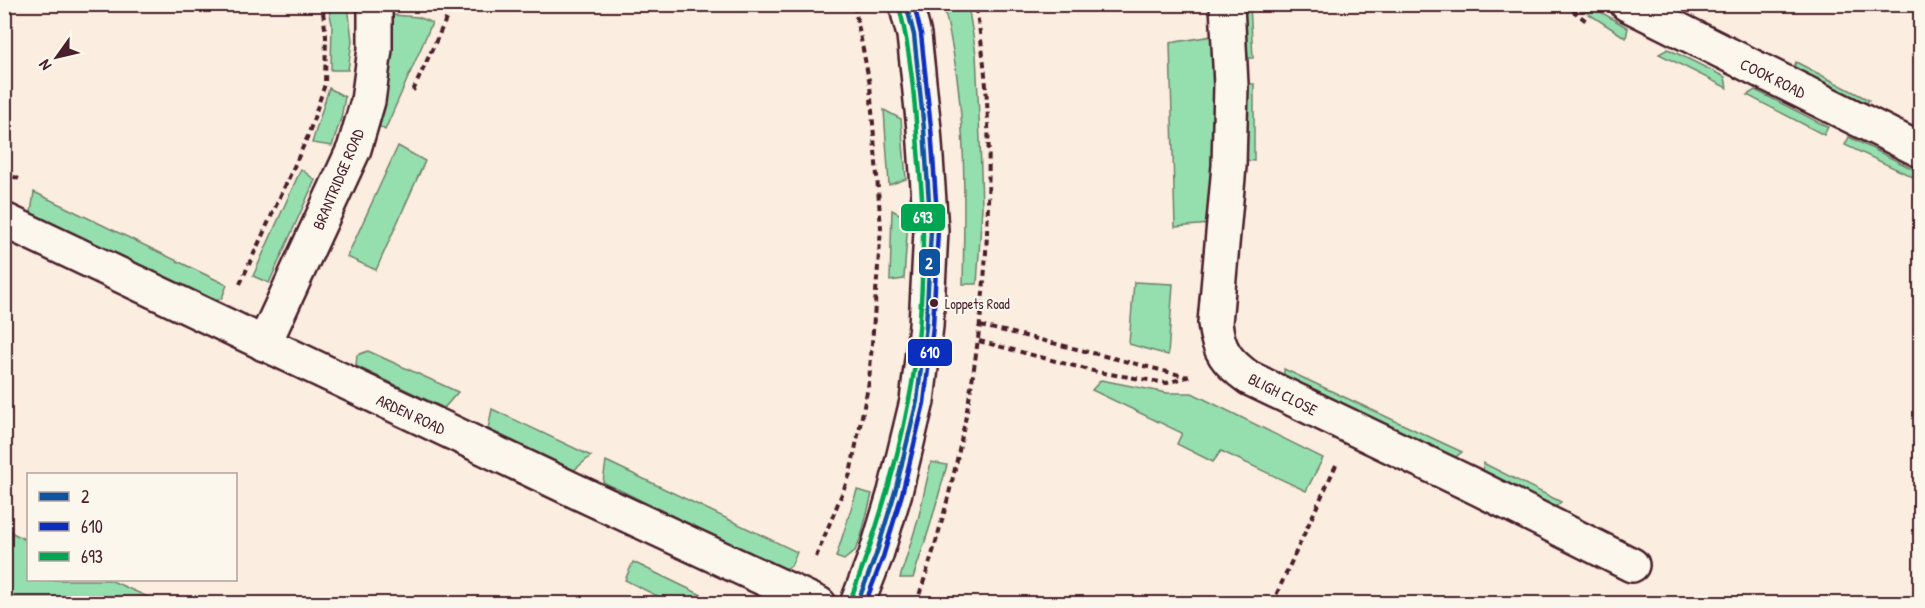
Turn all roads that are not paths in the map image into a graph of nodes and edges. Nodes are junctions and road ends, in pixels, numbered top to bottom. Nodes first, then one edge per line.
1 (375, 4) edge
2 (906, 4) edge
3 (1227, 4) edge
4 (1627, 4) edge
5 (1920, 150) edge
6 (4, 220) edge
7 (264, 344) junction
8 (1632, 565) dead end
9 (810, 600) edge
10 (857, 603) edge

1 - 7 street, BRANTRIDGE ROAD
2 - 10 street
3 - 8 street, BLIGH CLOSE
4 - 5 street, COOK ROAD
6 - 7 street, ARDEN ROAD
7 - 9 street, ARDEN ROAD

